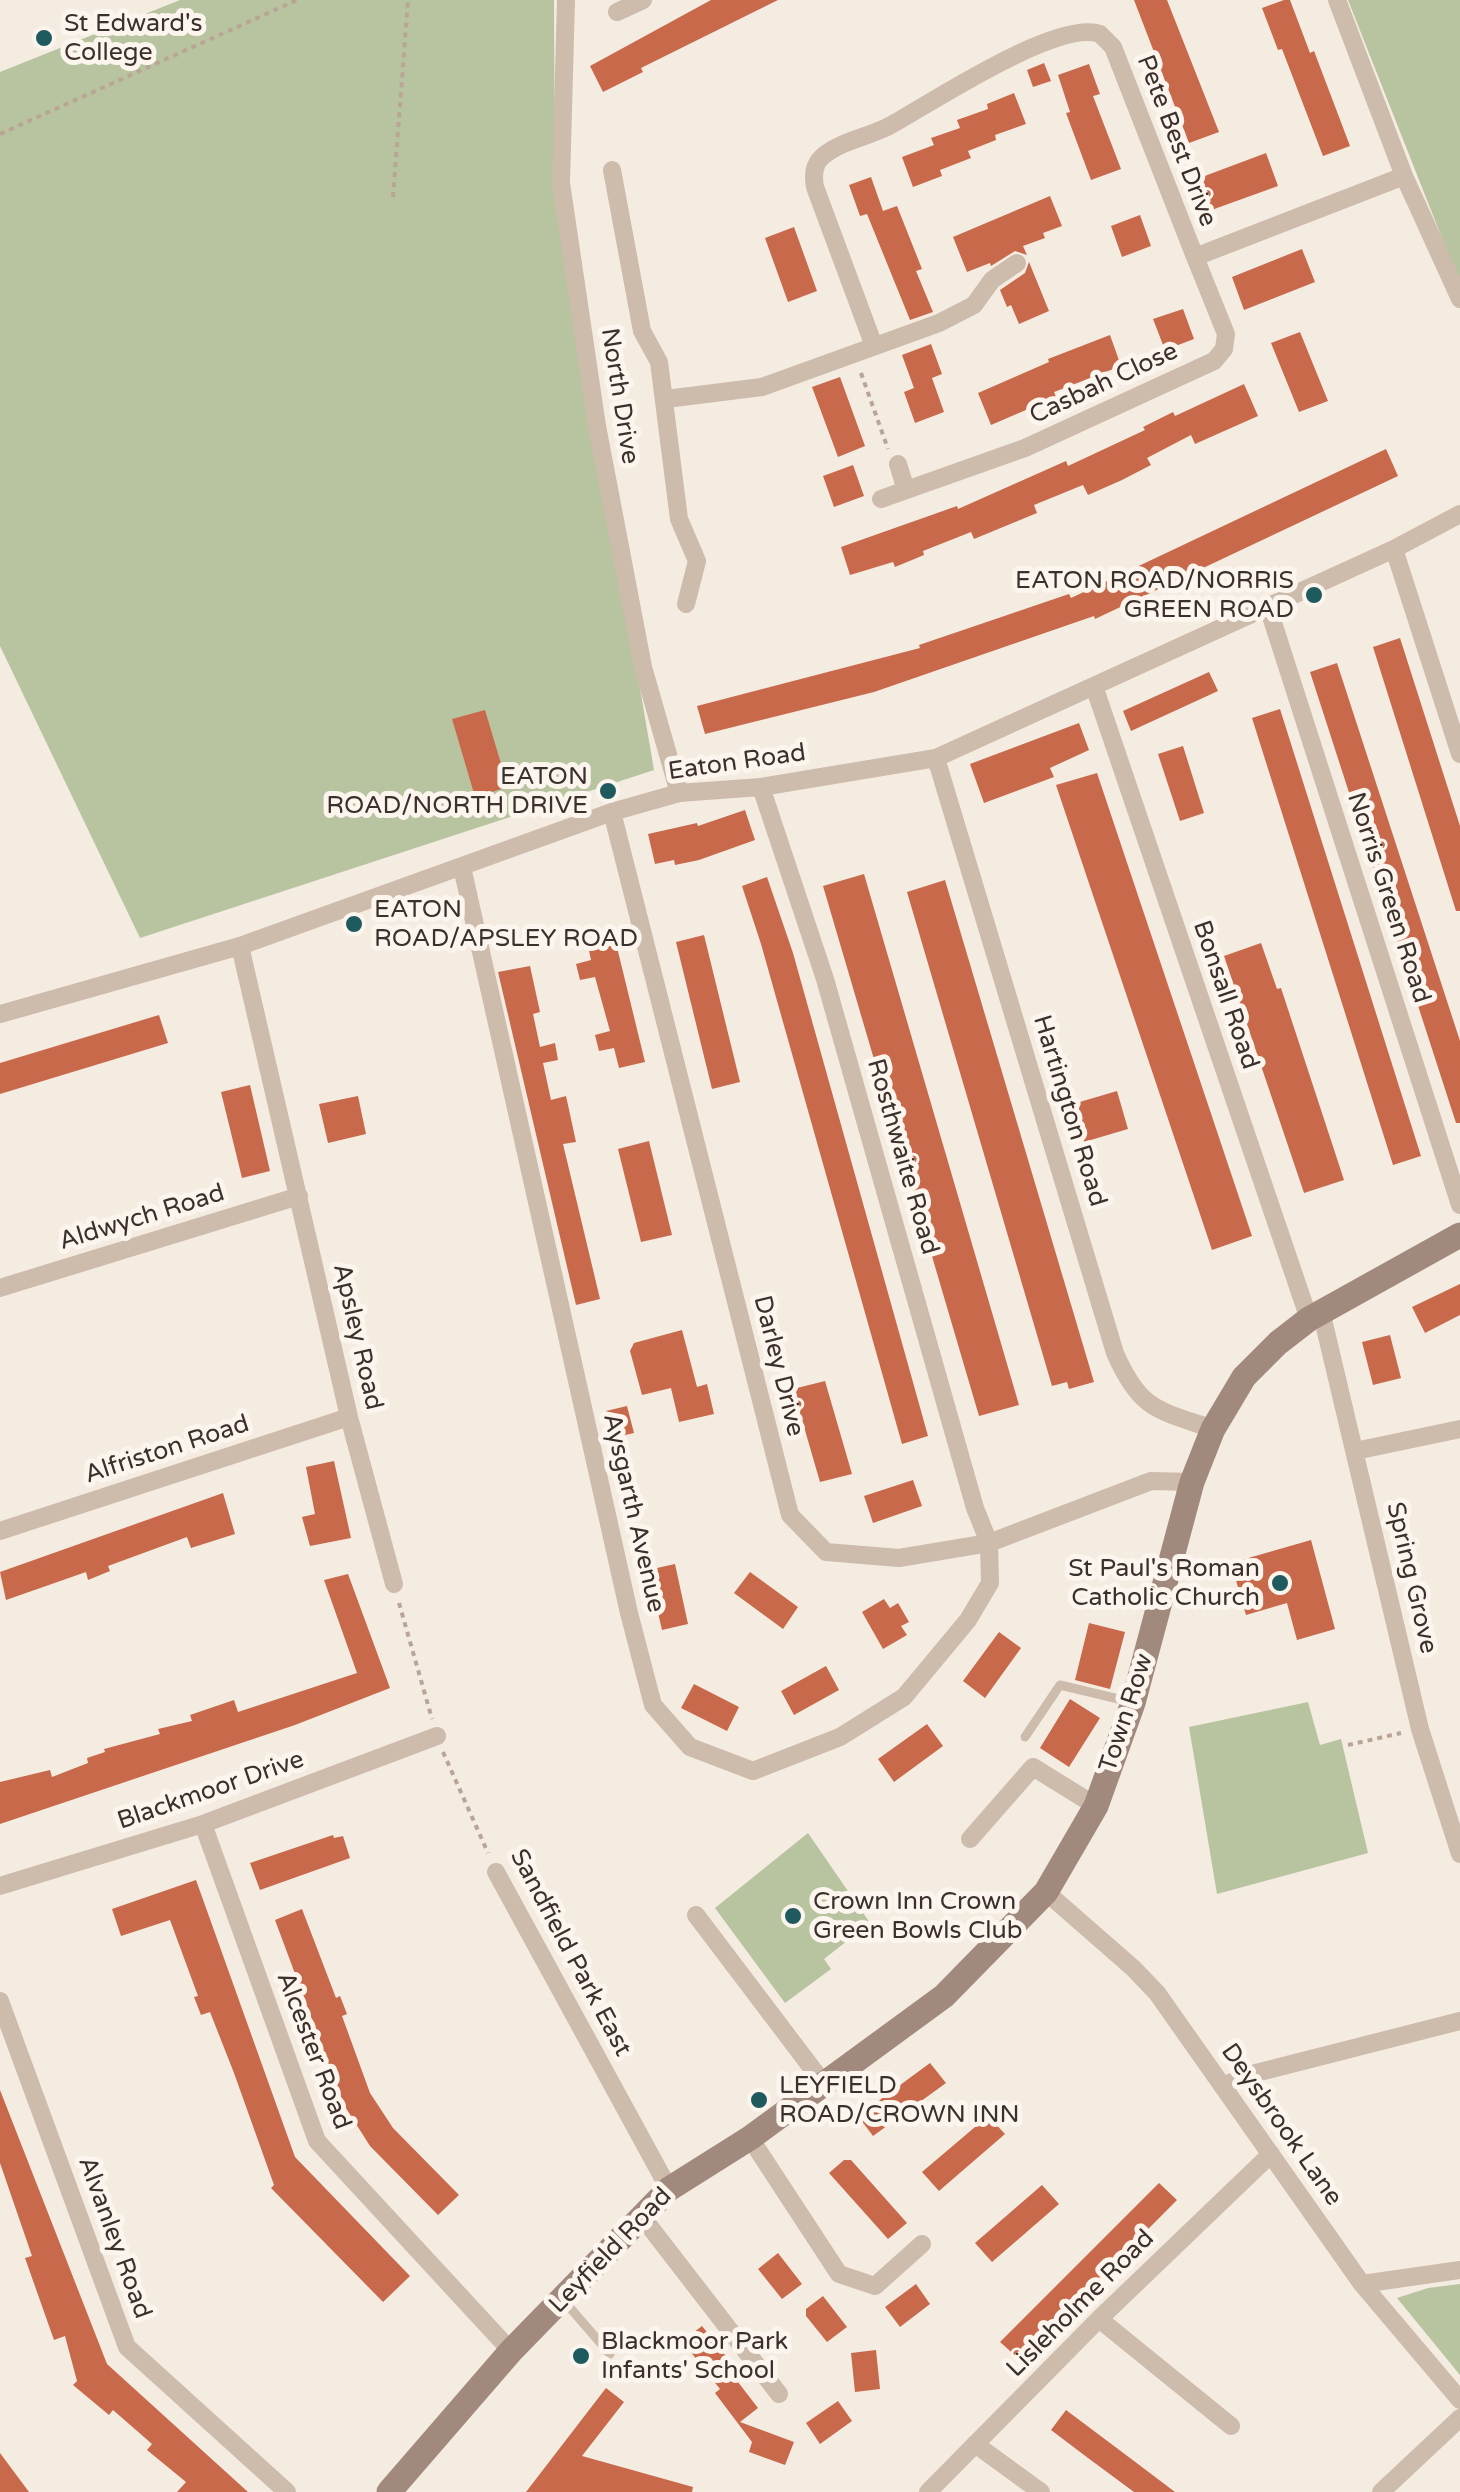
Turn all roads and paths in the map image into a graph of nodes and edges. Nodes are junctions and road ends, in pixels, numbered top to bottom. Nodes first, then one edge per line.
1 (297, 0) edge
2 (408, 0) edge
3 (566, 0) edge
4 (642, 0) edge
5 (1337, 0) edge
6 (617, 12) dead end
7 (0, 134) edge
8 (612, 170) dead end
9 (1404, 176) junction
10 (393, 197) dead end
11 (1194, 258) junction
12 (1017, 263) dead end
13 (1460, 299) edge
14 (874, 346) junction
15 (855, 355) junction
16 (666, 399) junction
17 (898, 464) joint
18 (906, 490) junction
19 (881, 499) dead end
20 (1460, 514) edge
21 (1394, 548) junction
22 (686, 604) dead end
23 (1268, 607) junction
24 (1094, 686) junction
25 (1460, 754) edge
26 (936, 758) junction
27 (762, 787) junction
28 (680, 794) junction
29 (612, 812) junction
30 (462, 868) junction
31 (240, 946) junction
32 (0, 1014) edge
33 (299, 1196) junction
34 (1460, 1204) edge
35 (1460, 1235) edge
36 (0, 1288) edge
37 (1315, 1315) junction
38 (349, 1417) junction
39 (1213, 1429) junction
40 (1460, 1429) edge
41 (1356, 1451) junction
42 (1192, 1482) junction
43 (0, 1531) edge
44 (989, 1543) junction
45 (394, 1584) joint
46 (1134, 1703) junction
47 (1420, 1729) junction
48 (437, 1736) junction
49 (1024, 1737) dead end
50 (1348, 1746) dead end
51 (1096, 1806) junction
52 (203, 1824) junction
53 (970, 1839) dead end
54 (1460, 1854) edge
55 (496, 1872) joint
56 (0, 1886) edge
57 (1046, 1892) junction
58 (696, 1914) dead end
59 (0, 2000) edge
60 (1460, 2021) edge
61 (824, 2084) junction
62 (1223, 2086) junction
63 (750, 2138) junction
64 (1271, 2154) junction
65 (669, 2189) junction
66 (643, 2218) junction
67 (922, 2244) dead end
68 (1460, 2270) edge
69 (1362, 2284) junction
70 (564, 2300) junction
71 (1099, 2319) junction
72 (511, 2351) junction
73 (610, 2354) dead end
74 (779, 2394) dead end
75 (1460, 2400) edge
76 (1460, 2418) edge
77 (1231, 2426) dead end
78 (974, 2444) junction
79 (287, 2492) edge
80 (389, 2492) edge
81 (928, 2492) edge
82 (1041, 2492) edge
83 (1381, 2492) edge

1 - 7 path
2 - 10 path
3 - 28 street, North Drive
4 - 6 street
5 - 9 street
8 - 16 street
9 - 11 street, Pete Best Drive
9 - 13 street
11 - 14 street, Pete Best Drive
11 - 18 street, Casbah Close
12 - 14 street
14 - 15 street
15 - 16 street
15 - 17 path
16 - 22 street
17 - 18 street
18 - 19 street, Casbah Close
20 - 21 street, Eaton Road
21 - 23 street, Eaton Road
21 - 25 street
23 - 24 street, Eaton Road
23 - 34 street, Norris Green Road
24 - 26 street, Eaton Road
24 - 37 street, Bonsall Road
26 - 27 street, Eaton Road
26 - 39 street, Hartington Road
27 - 28 street, Eaton Road
27 - 44 street, Rosthwaite Road
28 - 29 street, Eaton Road
29 - 30 street, Eaton Road
29 - 44 street, Darley Drive
30 - 31 street, Eaton Road
30 - 44 street, Aysgarth Avenue
31 - 32 street, Eaton Road
31 - 33 street, Apsley Road
33 - 36 street, Aldwych Road
33 - 38 street, Apsley Road
35 - 37 street, Town Row
37 - 39 street, Town Row
37 - 41 street, Spring Grove
38 - 43 street, Alfriston Road
38 - 45 street, Apsley Road
39 - 42 street, Town Row
40 - 41 street
41 - 47 street, Spring Grove
42 - 44 street, Darley Drive
42 - 46 street, Town Row
45 - 48 path
46 - 49 lane
46 - 51 street, Town Row
47 - 50 path
47 - 54 street, Spring Grove
48 - 52 street, Blackmoor Drive
48 - 55 path, Sandfield Park East
51 - 53 street
51 - 57 street, Town Row
52 - 56 street, Blackmoor Drive
52 - 72 street, Alcester Road
55 - 65 street, Sandfield Park East
57 - 61 street, Leyfield Road
57 - 62 street, Deysbrook Lane
58 - 61 street
59 - 79 street, Alvanley Road
60 - 62 street
61 - 63 street, Leyfield Road
62 - 64 street, Deysbrook Lane
63 - 65 street, Leyfield Road
63 - 67 street
64 - 69 street, Deysbrook Lane
64 - 71 street, Lisleholme Road
65 - 66 street, Leyfield Road
66 - 70 street, Leyfield Road
66 - 74 street
68 - 69 street
69 - 75 street, Deysbrook Lane
70 - 72 street, Leyfield Road
70 - 73 lane
71 - 77 street
71 - 78 street, Lisleholme Road
72 - 80 street, Leyfield Road
76 - 83 street
78 - 81 street, Lisleholme Road
78 - 82 street

